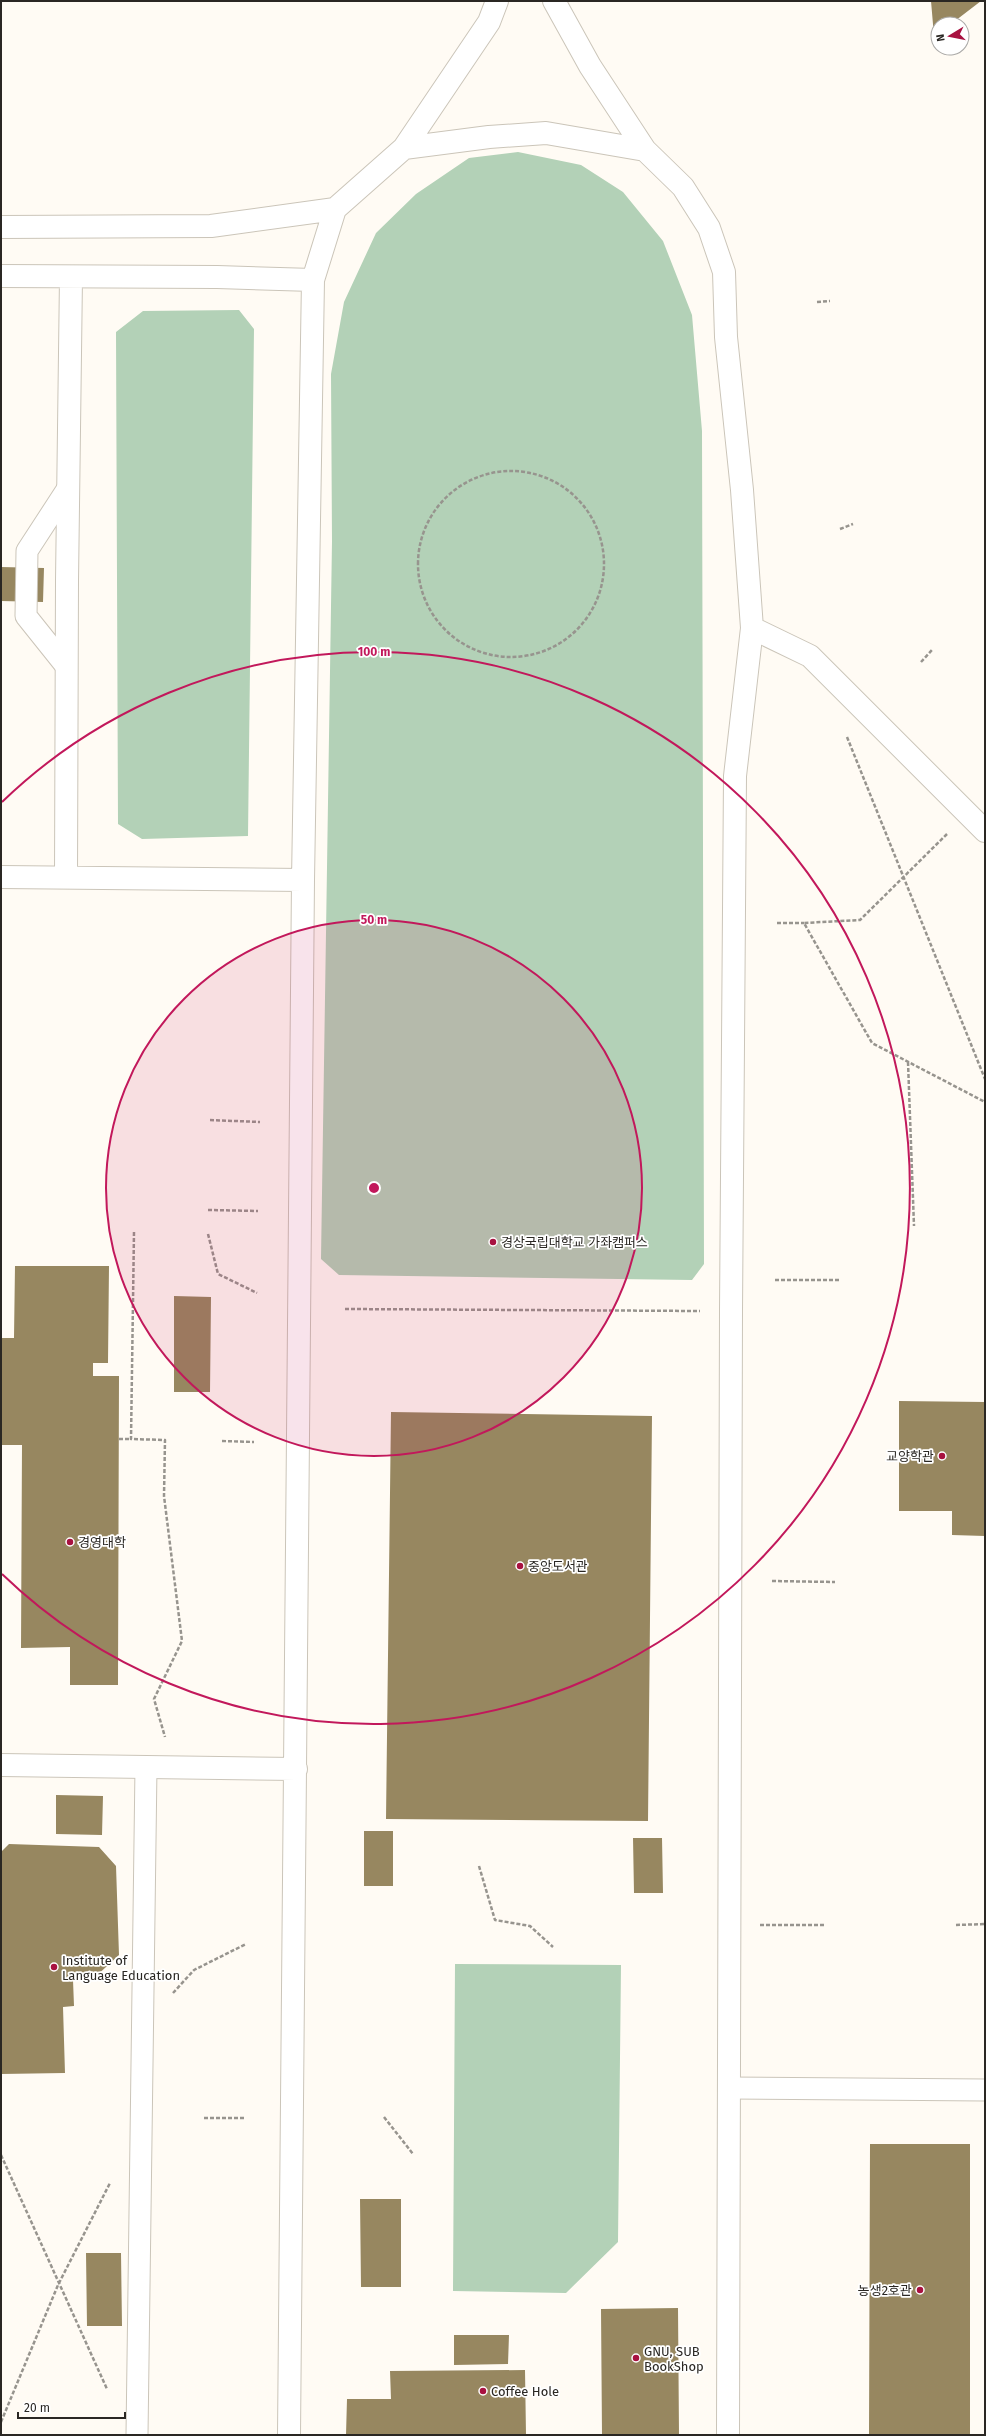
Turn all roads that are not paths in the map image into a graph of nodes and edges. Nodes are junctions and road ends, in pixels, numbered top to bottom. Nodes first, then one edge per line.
1 (497, 1) edge
2 (554, 1) edge
3 (404, 148) junction
4 (645, 150) junction
5 (335, 209) junction
6 (1, 227) edge
7 (1, 276) edge
8 (72, 276) junction
9 (313, 280) junction
10 (68, 488) junction
11 (752, 628) junction
12 (66, 666) junction
13 (985, 831) edge
14 (1, 877) edge
15 (66, 877) junction
16 (304, 880) junction
17 (1, 1765) edge
18 (146, 1768) junction
19 (296, 1769) junction
20 (729, 2088) junction
21 (985, 2090) edge
22 (137, 2435) edge
23 (289, 2435) edge
24 (728, 2435) edge

1 - 3 street
2 - 4 street
3 - 4 street
3 - 5 street
4 - 11 street
5 - 6 street
5 - 9 street
7 - 8 street
8 - 9 street
8 - 10 street
9 - 16 street
10 - 12 street
10 - 12 lane
11 - 13 street
11 - 20 street
12 - 15 street
14 - 15 street
15 - 16 street
16 - 19 street
17 - 18 street
18 - 19 street
18 - 22 lane
19 - 23 street
20 - 21 lane
20 - 24 street

